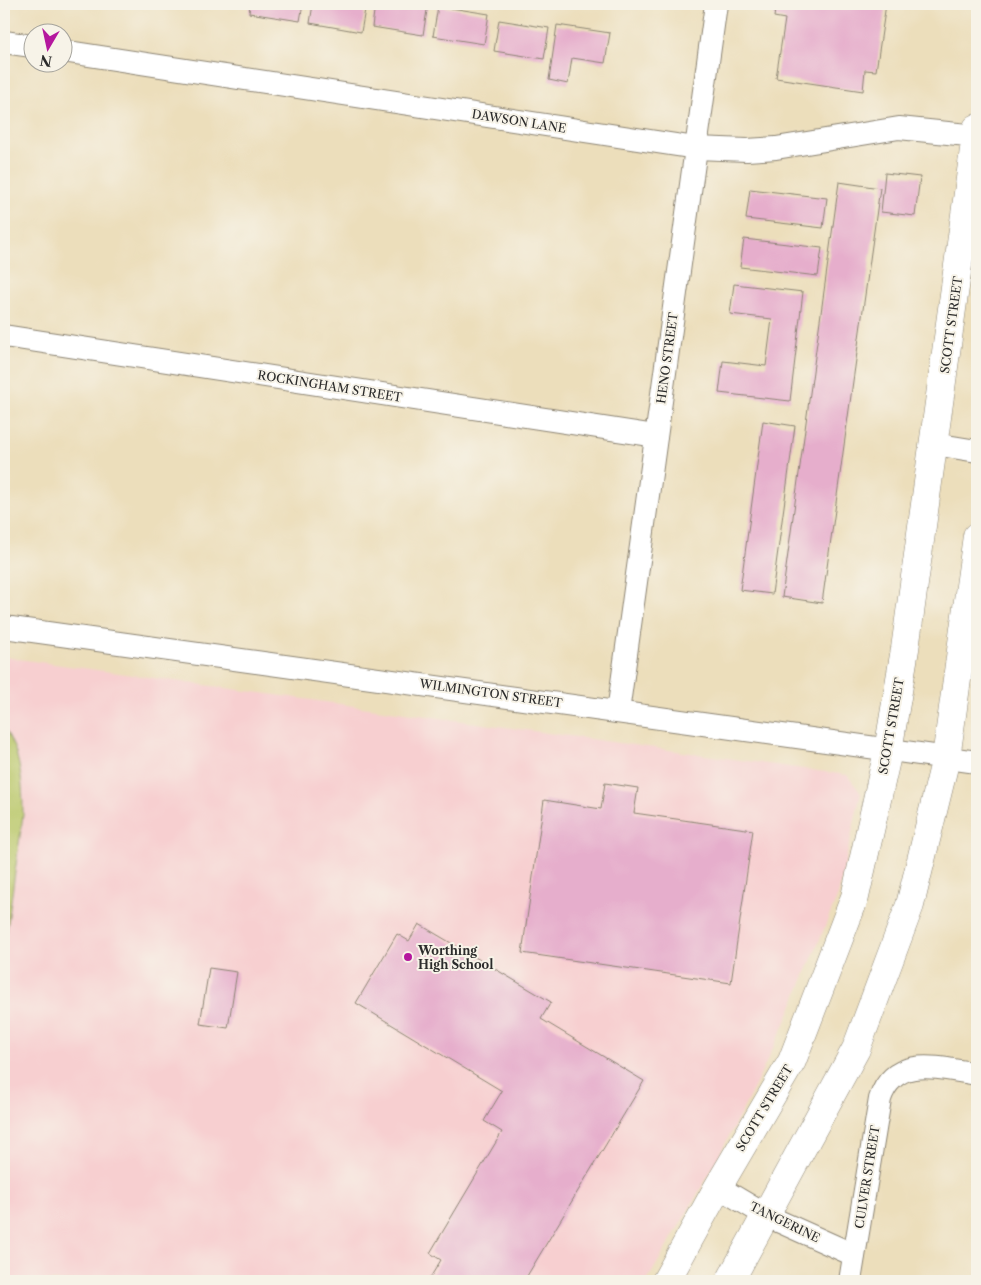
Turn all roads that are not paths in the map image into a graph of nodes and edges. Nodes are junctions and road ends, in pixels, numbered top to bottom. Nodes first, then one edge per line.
1 (716, 4) edge
2 (4, 42) edge
3 (22, 45) edge
4 (72, 53) edge
5 (977, 133) edge
6 (696, 148) junction
7 (4, 336) edge
8 (656, 436) junction
9 (934, 444) junction
10 (977, 451) edge
11 (977, 536) edge
12 (4, 626) edge
13 (618, 712) junction
14 (888, 751) junction
15 (946, 758) junction
16 (977, 762) edge
17 (977, 1074) edge
18 (718, 1187) junction
19 (767, 1216) junction
20 (854, 1255) junction
21 (666, 1281) edge
22 (730, 1281) edge
23 (850, 1281) edge

1 - 6 street, HENO STREET
2 - 3 street
4 - 6 street, DAWSON LANE
5 - 6 street, DAWSON LANE
5 - 9 main road, SCOTT STREET
6 - 8 street, HENO STREET
7 - 8 street, ROCKINGHAM STREET
8 - 13 street, HENO STREET
9 - 10 street
9 - 14 main road, SCOTT STREET
11 - 15 main road
12 - 13 street, WILMINGTON STREET
13 - 14 street, WILMINGTON STREET
14 - 15 street, WILMINGTON STREET
14 - 18 main road, SCOTT STREET
15 - 16 street, WILMINGTON STREET
15 - 19 main road
17 - 20 street, CULVER STREET
18 - 19 street, TANGERINE
18 - 21 main road, SCOTT STREET
19 - 20 street, TANGERINE
19 - 22 main road
20 - 23 street, CULVER STREET

